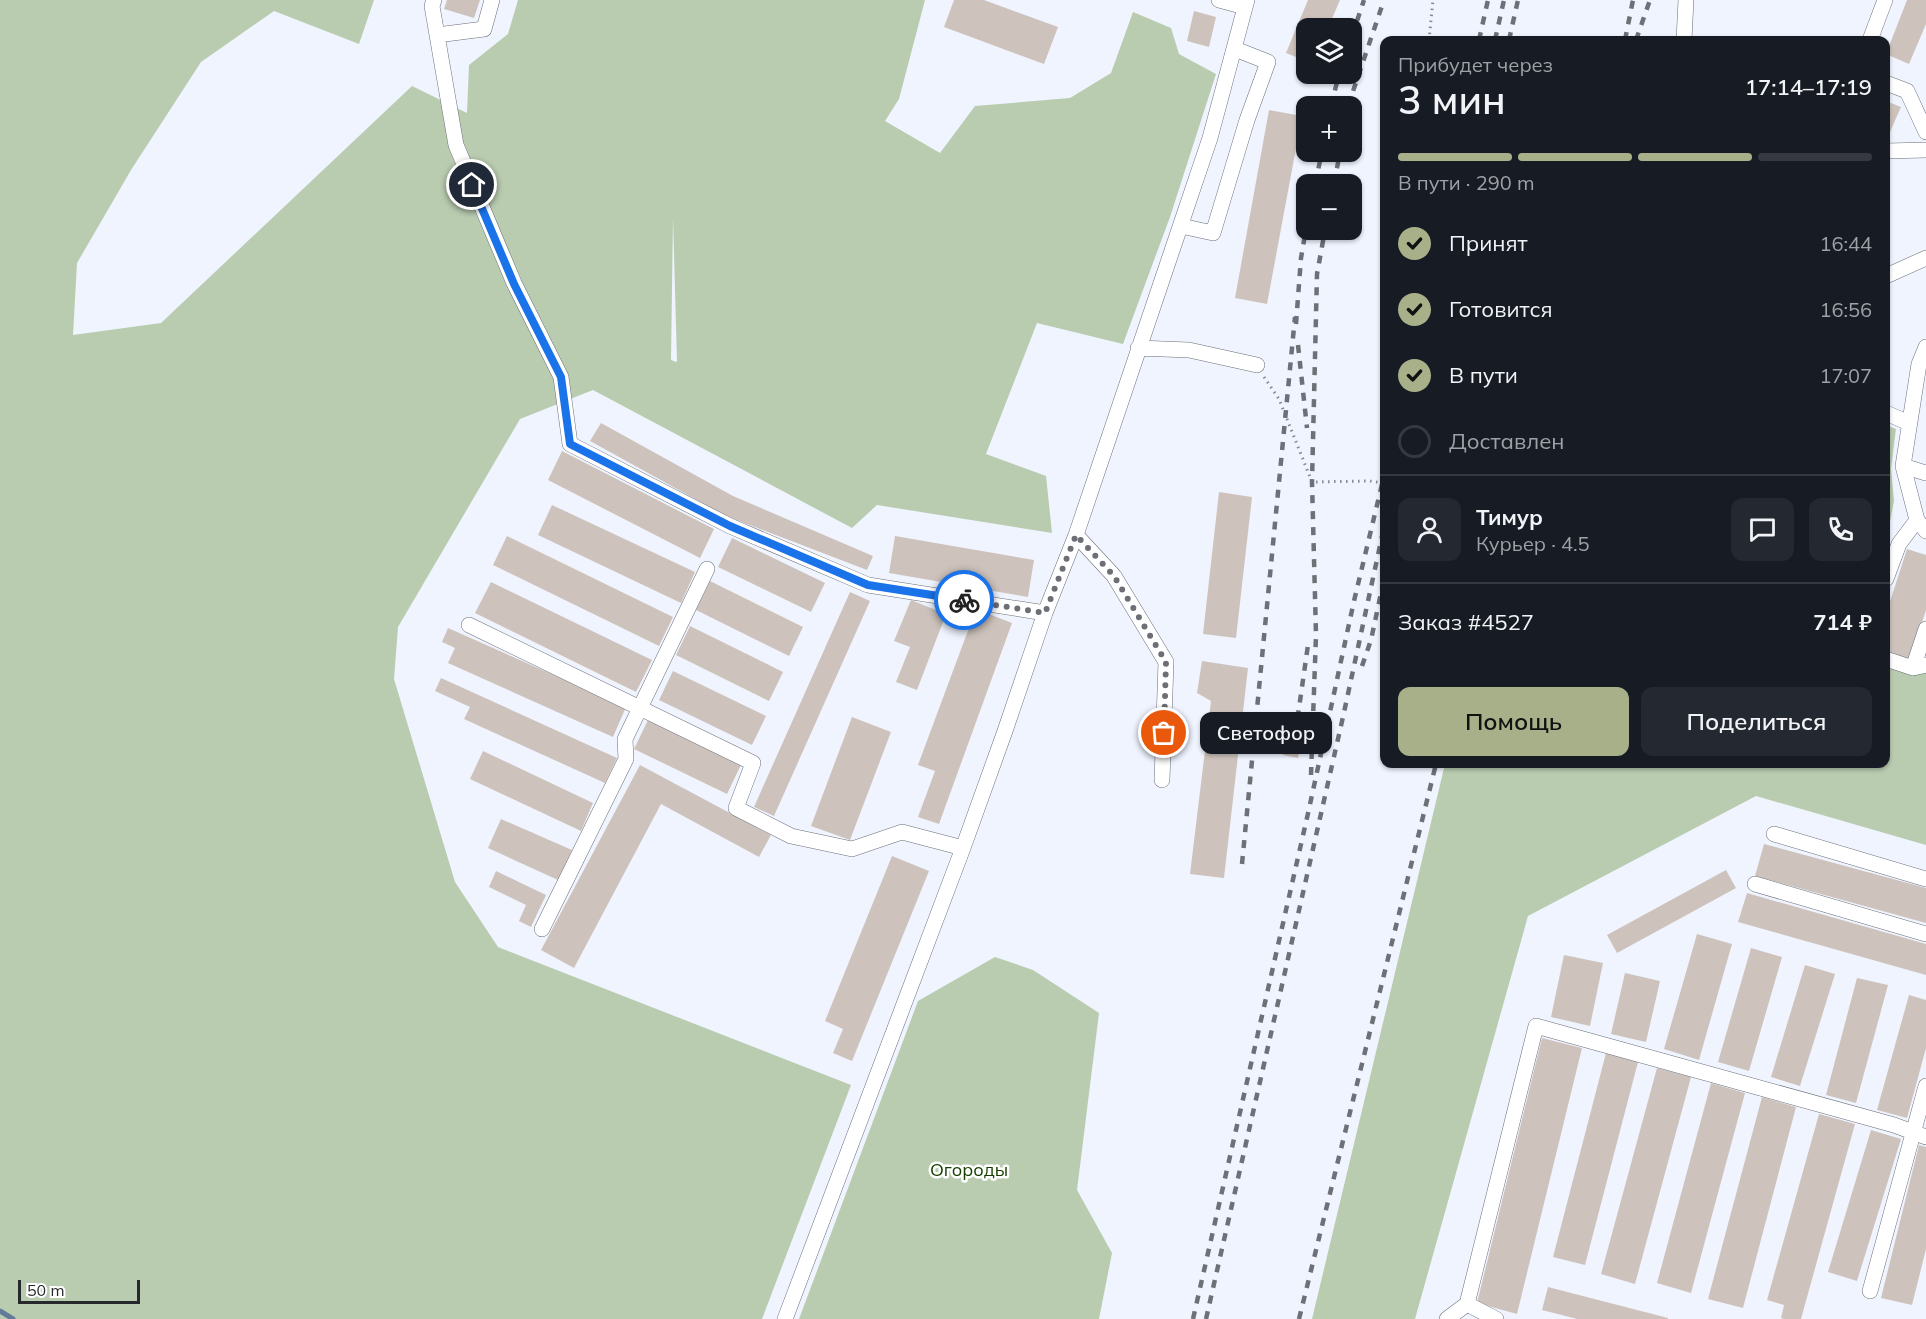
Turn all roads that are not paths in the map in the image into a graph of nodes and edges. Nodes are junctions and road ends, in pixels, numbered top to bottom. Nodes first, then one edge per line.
1 (434, 0) edge
2 (492, 0) edge
3 (1219, 0) edge
4 (1686, 0) edge
5 (1885, 0) edge
6 (1246, 3) edge
7 (437, 35) junction
8 (1684, 36) edge
9 (1872, 36) edge
10 (1234, 49) junction
11 (1890, 84) edge
12 (1926, 132) edge
13 (1926, 150) edge
14 (1890, 151) edge
15 (1181, 226) junction
16 (1926, 258) edge
17 (1890, 274) edge
18 (1926, 347) edge
19 (1138, 348) junction
20 (1257, 365) road end
21 (1890, 415) edge
22 (1909, 423) junction
23 (1903, 466) junction
24 (1926, 473) edge
25 (1922, 525) edge
26 (1076, 535) junction
27 (1890, 568) edge
28 (707, 569) dead end
29 (1045, 613) junction
30 (469, 625) dead end
31 (1926, 629) edge
32 (1890, 660) edge
33 (1920, 666) edge
34 (640, 708) junction
35 (1162, 780) dead end
36 (1774, 834) dead end
37 (963, 848) junction
38 (1926, 879) edge
39 (1755, 884) dead end
40 (542, 929) dead end
41 (1926, 934) edge
42 (1926, 1086) edge
43 (1920, 1134) edge
44 (1870, 1291) dead end
45 (1467, 1304) junction
46 (785, 1319) edge
47 (1447, 1319) edge
48 (1496, 1319) edge

1 - 7 street
2 - 7 street
3 - 6 street
4 - 8 street
5 - 9 street
6 - 10 street
7 - 29 street
10 - 15 street
10 - 15 street
11 - 12 street
13 - 14 street
15 - 19 street
16 - 17 street
18 - 22 street
19 - 20 street
19 - 26 street
21 - 22 street
22 - 23 street
23 - 24 street
23 - 25 street
25 - 27 street
26 - 29 street
26 - 35 street
28 - 34 street
29 - 37 street
30 - 34 street
31 - 33 street
32 - 33 street
34 - 37 street
34 - 40 street
36 - 38 street
37 - 46 street
39 - 41 street
42 - 43 street
43 - 44 street
43 - 45 street
45 - 47 street
45 - 48 street

